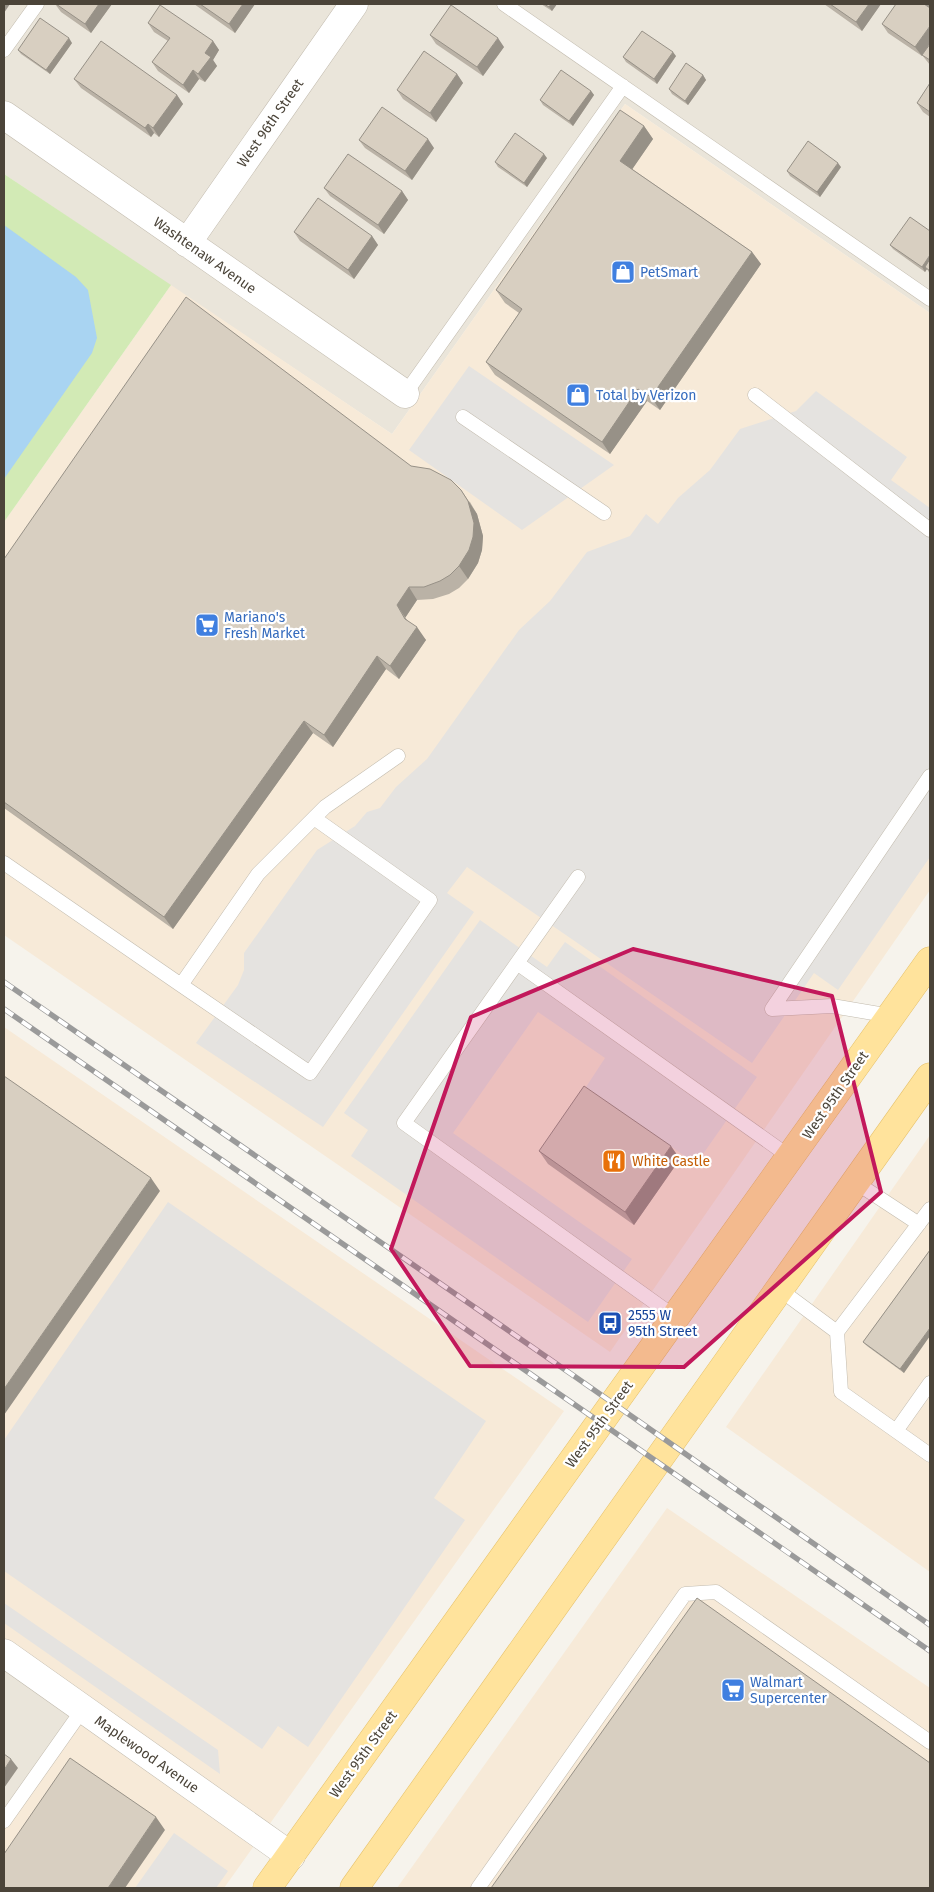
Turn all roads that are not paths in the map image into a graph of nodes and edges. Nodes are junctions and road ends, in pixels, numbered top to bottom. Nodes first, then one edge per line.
1 (36, 4) edge
2 (354, 4) edge
3 (504, 4) edge
4 (4, 50) edge
5 (624, 86) junction
6 (4, 116) edge
7 (187, 242) junction
8 (930, 299) edge
9 (405, 394) joint
10 (755, 395) dead end
11 (463, 417) dead end
12 (604, 513) dead end
13 (930, 530) edge
14 (398, 756) dead end
15 (930, 776) edge
16 (314, 818) junction
17 (4, 863) edge
18 (578, 877) dead end
19 (930, 960) edge
20 (517, 963) junction
21 (181, 985) junction
22 (891, 1016) junction
23 (930, 1077) edge
24 (790, 1157) junction
25 (855, 1182) junction
26 (930, 1209) edge
27 (919, 1224) junction
28 (779, 1289) junction
29 (676, 1317) junction
30 (837, 1332) junction
31 (930, 1383) edge
32 (896, 1431) junction
33 (930, 1455) edge
34 (4, 1653) edge
35 (83, 1709) junction
36 (930, 1742) edge
37 (4, 1821) edge
38 (291, 1856) junction
39 (268, 1888) edge
40 (354, 1888) edge
41 (478, 1888) edge

1 - 4 lane
2 - 7 street, West 96th Street
3 - 5 lane
5 - 8 lane
5 - 9 lane
6 - 7 street, Washtenaw Avenue
7 - 9 street, Washtenaw Avenue
10 - 13 lane
11 - 12 lane
14 - 16 lane
15 - 22 lane
16 - 21 lane
16 - 21 lane
17 - 21 lane
18 - 20 lane
19 - 22 main road, West 95th Street
20 - 24 lane
20 - 29 lane
22 - 24 main road, West 95th Street
23 - 25 main road
24 - 29 main road, West 95th Street
25 - 27 lane
25 - 28 main road
26 - 27 lane
27 - 30 lane
28 - 30 lane
28 - 40 main road
29 - 38 main road, West 95th Street
30 - 32 lane
31 - 32 lane
32 - 33 lane
34 - 35 street, Maplewood Avenue
35 - 37 lane
35 - 38 street, Maplewood Avenue
36 - 41 lane
38 - 39 main road, West 95th Street

